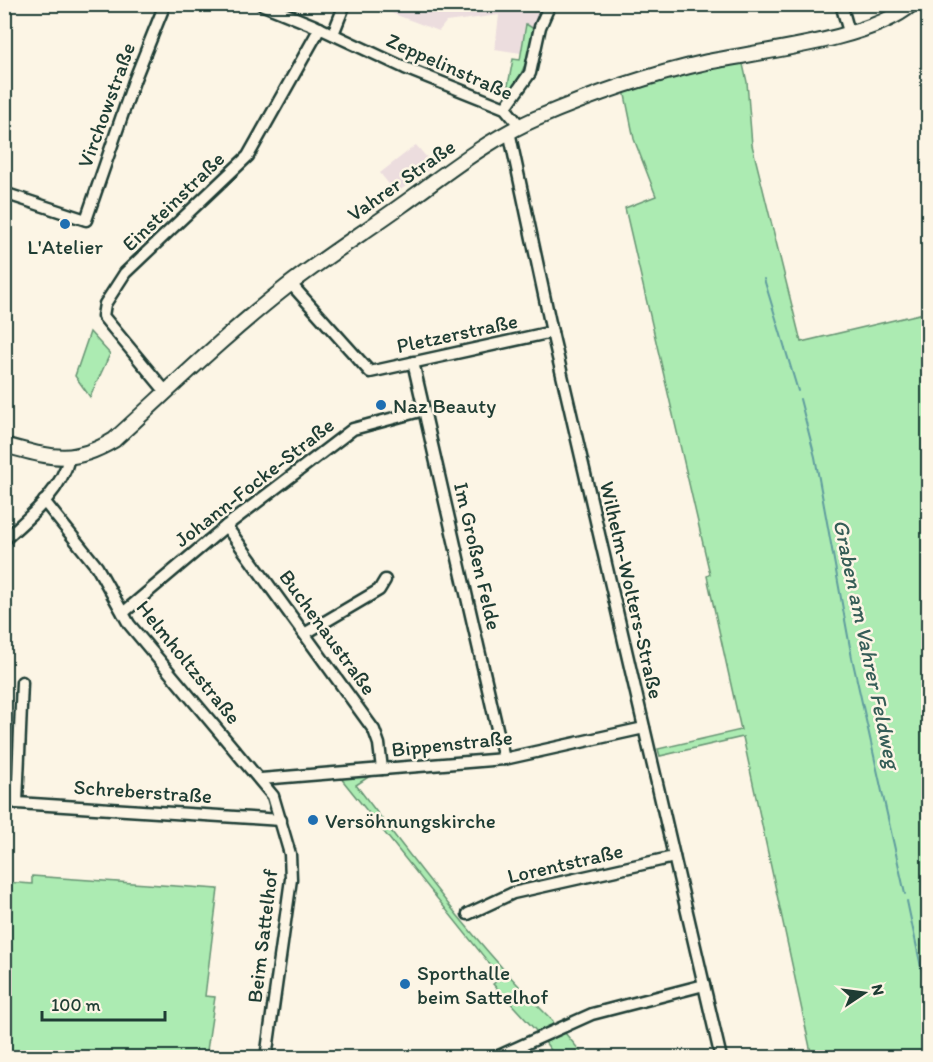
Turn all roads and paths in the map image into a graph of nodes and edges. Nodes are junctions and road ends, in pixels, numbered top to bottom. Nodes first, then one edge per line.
1 (165, 4) edge
2 (261, 4) edge
3 (345, 4) edge
4 (550, 4) edge
5 (841, 4) edge
6 (912, 4) edge
7 (320, 28) junction
8 (849, 32) junction
9 (333, 34) junction
10 (505, 108) junction
11 (514, 128) junction
12 (4, 193) edge
13 (291, 284) junction
14 (552, 332) junction
15 (413, 362) junction
16 (166, 392) junction
17 (424, 410) junction
18 (4, 444) edge
19 (69, 458) junction
20 (44, 501) junction
21 (226, 526) junction
22 (4, 540) edge
23 (385, 580) dead end
24 (123, 613) junction
25 (306, 633) junction
26 (22, 682) dead end
27 (644, 728) junction
28 (504, 759) junction
29 (382, 769) junction
30 (261, 779) junction
31 (4, 796) edge
32 (16, 803) junction
33 (281, 820) junction
34 (674, 857) junction
35 (468, 914) dead end
36 (704, 985) junction
37 (266, 1058) edge
38 (494, 1058) edge
39 (721, 1058) edge

1 - 12 street, Virchowstraße
2 - 7 street, Zeppelinstraße
3 - 9 street
4 - 10 street
5 - 8 street
6 - 8 main road, Vahrer Straße
7 - 9 street, Zeppelinstraße
7 - 16 street, Einsteinstraße
8 - 11 main road, Vahrer Straße
9 - 10 street, Zeppelinstraße
10 - 11 street, Zeppelinstraße
11 - 13 main road, Vahrer Straße
11 - 14 street, Wilhelm-Wolters-Straße
13 - 15 street, Pletzerstraße
13 - 16 main road, Vahrer Straße
14 - 15 street, Pletzerstraße
14 - 27 street, Wilhelm-Wolters-Straße
15 - 17 street, Im Großen Felde
16 - 19 main road, Vahrer Straße
17 - 21 street, Johann-Focke-Straße
17 - 28 street, Im Großen Felde
18 - 19 main road
19 - 20 street
20 - 22 street
20 - 24 street, Helmholtzstraße
21 - 24 street, Johann-Focke-Straße
21 - 25 street, Buchenaustraße
23 - 25 street
24 - 30 street, Helmholtzstraße
25 - 29 street, Buchenaustraße
26 - 32 street
27 - 28 street, Bippenstraße
27 - 34 street, Wilhelm-Wolters-Straße
28 - 29 street, Bippenstraße
29 - 30 street, Bippenstraße
30 - 33 street, Helmholtzstraße
31 - 32 street, Schreberstraße
32 - 33 street, Schreberstraße
33 - 37 street, Beim Sattelhof
34 - 35 street, Lorentstraße
34 - 36 street, Wilhelm-Wolters-Straße
36 - 38 street
36 - 39 street, Wilhelm-Wolters-Straße

